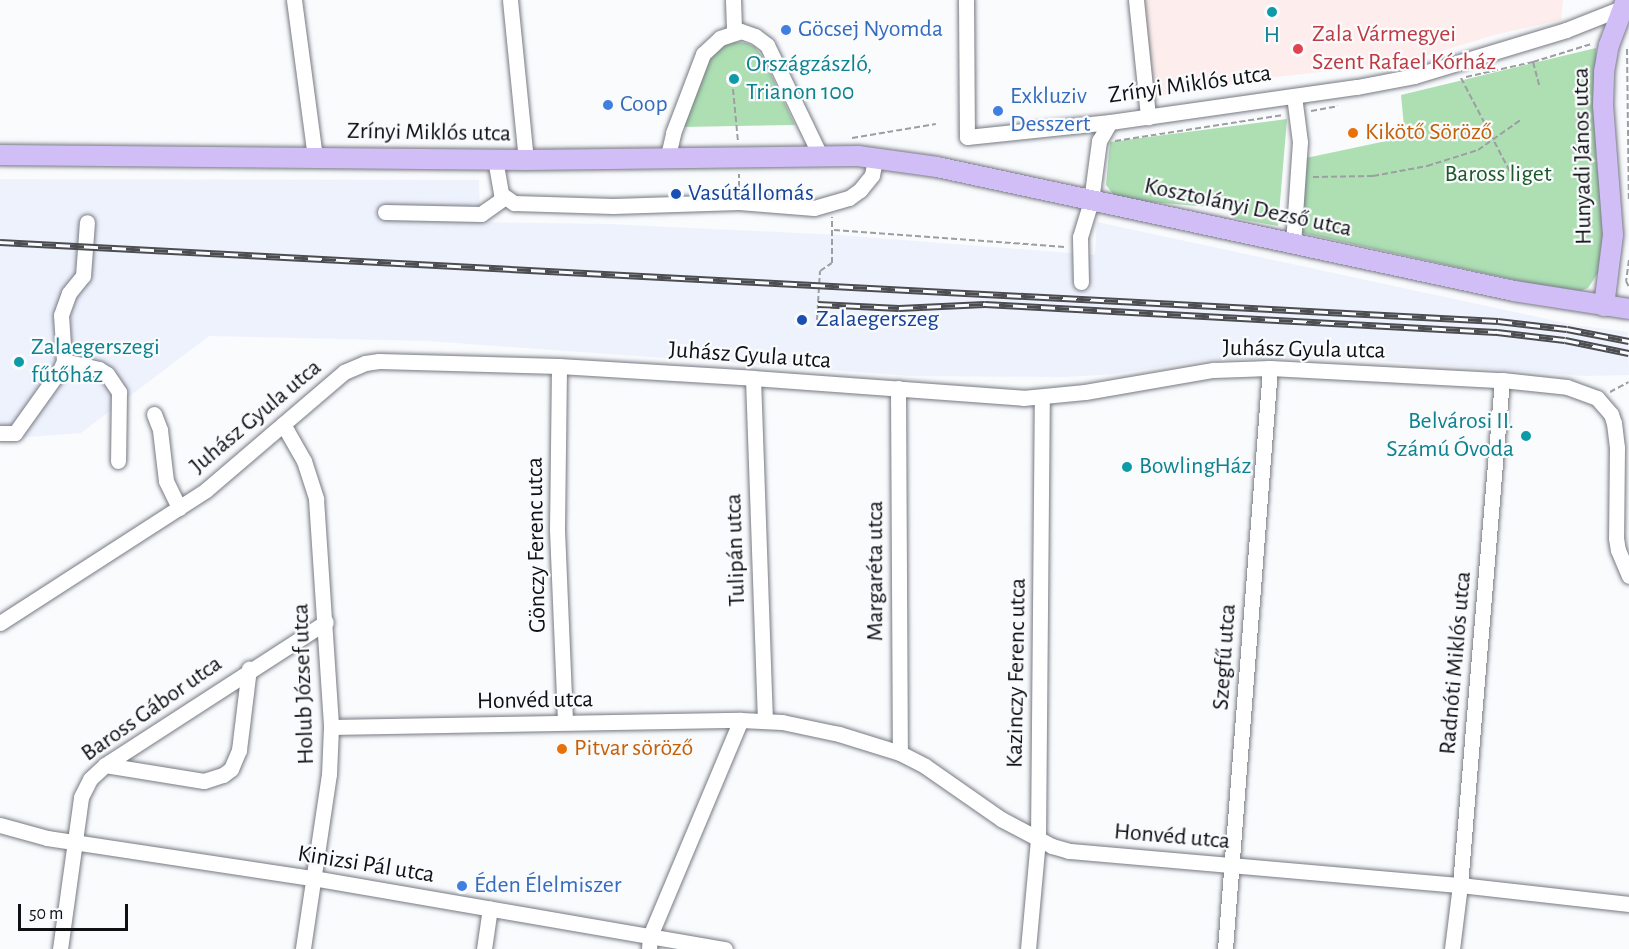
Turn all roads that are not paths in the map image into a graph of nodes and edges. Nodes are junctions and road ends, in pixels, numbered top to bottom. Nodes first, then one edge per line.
1 (294, 0) edge
2 (510, 0) edge
3 (733, 0) edge
4 (966, 0) edge
5 (1136, 0) edge
6 (1626, 4) edge
7 (734, 32) junction
8 (1294, 96) junction
9 (1148, 117) junction
10 (1110, 122) junction
11 (0, 153) edge
12 (315, 157) junction
13 (821, 157) junction
14 (866, 158) junction
15 (495, 159) junction
16 (526, 160) junction
17 (667, 160) junction
18 (504, 198) junction
19 (1091, 201) junction
20 (385, 212) dead end
21 (87, 222) dead end
22 (1293, 244) junction
23 (1081, 282) dead end
24 (1604, 306) junction
25 (1629, 309) edge
26 (64, 361) junction
27 (559, 366) junction
28 (1270, 368) junction
29 (753, 378) junction
30 (1502, 380) junction
31 (898, 388) junction
32 (1042, 397) junction
33 (154, 414) dead end
34 (283, 424) junction
35 (0, 433) edge
36 (118, 461) dead end
37 (179, 508) junction
38 (1629, 576) edge
39 (326, 622) junction
40 (0, 623) edge
41 (249, 669) junction
42 (741, 720) junction
43 (765, 721) junction
44 (565, 722) junction
45 (330, 727) junction
46 (900, 753) junction
47 (105, 765) junction
48 (0, 825) edge
49 (1038, 839) junction
50 (74, 842) junction
51 (1232, 865) junction
52 (313, 878) junction
53 (1460, 885) junction
54 (1629, 904) edge
55 (490, 908) junction
56 (650, 942) edge
57 (60, 949) edge
58 (303, 949) edge
59 (484, 949) edge
60 (725, 949) edge
61 (1028, 949) edge
62 (1225, 949) edge
63 (1452, 949) edge

1 - 12 street
2 - 16 street
3 - 7 street
4 - 10 street, Zrínyi Miklós utca
5 - 9 street
6 - 8 street, Zrínyi Miklós utca
6 - 24 main road, Hunyadi János utca
7 - 13 street
7 - 17 street
8 - 9 street, Zrínyi Miklós utca
8 - 22 street
9 - 10 street, Zrínyi Miklós utca
10 - 19 street
11 - 12 main road, Zrínyi Miklós utca
12 - 15 main road, Zrínyi Miklós utca
13 - 14 main road, Zrínyi Miklós utca
13 - 17 main road, Zrínyi Miklós utca
14 - 18 street
14 - 19 main road, Kosztolányi Dezső utca
15 - 16 main road, Zrínyi Miklós utca
15 - 18 street
16 - 17 main road, Zrínyi Miklós utca
18 - 20 street
19 - 22 main road, Kosztolányi Dezső utca
19 - 23 street
21 - 26 street
22 - 24 main road, Kosztolányi Dezső utca
24 - 25 main road, Kosztolányi Dezső utca
26 - 35 street
26 - 36 street
27 - 29 street, Juhász Gyula utca
27 - 34 street, Juhász Gyula utca
27 - 44 street, Gönczy Ferenc utca
28 - 30 street, Juhász Gyula utca
28 - 32 street, Juhász Gyula utca
28 - 51 street, Szegfű utca
29 - 31 street, Juhász Gyula utca
29 - 43 street, Tulipán utca
30 - 38 street, Juhász Gyula utca
30 - 53 street, Radnóti Miklós utca
31 - 32 street, Juhász Gyula utca
31 - 46 street, Margaréta utca
32 - 49 street, Kazinczy Ferenc utca
33 - 37 street
34 - 37 street, Juhász Gyula utca
34 - 39 street, Holub József utca
37 - 40 street, Juhász Gyula utca
39 - 41 street, Baross Gábor utca
39 - 45 street, Holub József utca
41 - 47 street, Baross Gábor utca
41 - 47 street
42 - 43 street, Honvéd utca
42 - 44 street, Honvéd utca
42 - 56 street
43 - 46 street, Honvéd utca
44 - 45 street, Honvéd utca
45 - 52 street, Holub József utca
46 - 49 street, Honvéd utca
47 - 50 street, Baross Gábor utca
48 - 50 street, Kinizsi Pál utca
49 - 51 street, Honvéd utca
49 - 61 street, Kazinczy Ferenc utca
50 - 52 street, Kinizsi Pál utca
50 - 57 street, Baross Gábor utca
51 - 53 street, Honvéd utca
51 - 62 street, Szegfű utca
52 - 55 street, Kinizsi Pál utca
52 - 58 street, Holub József utca
53 - 54 street, Honvéd utca
53 - 63 street, Radnóti Miklós utca
55 - 56 street, Kinizsi Pál utca
55 - 59 street
56 - 60 street, Kinizsi Pál utca

